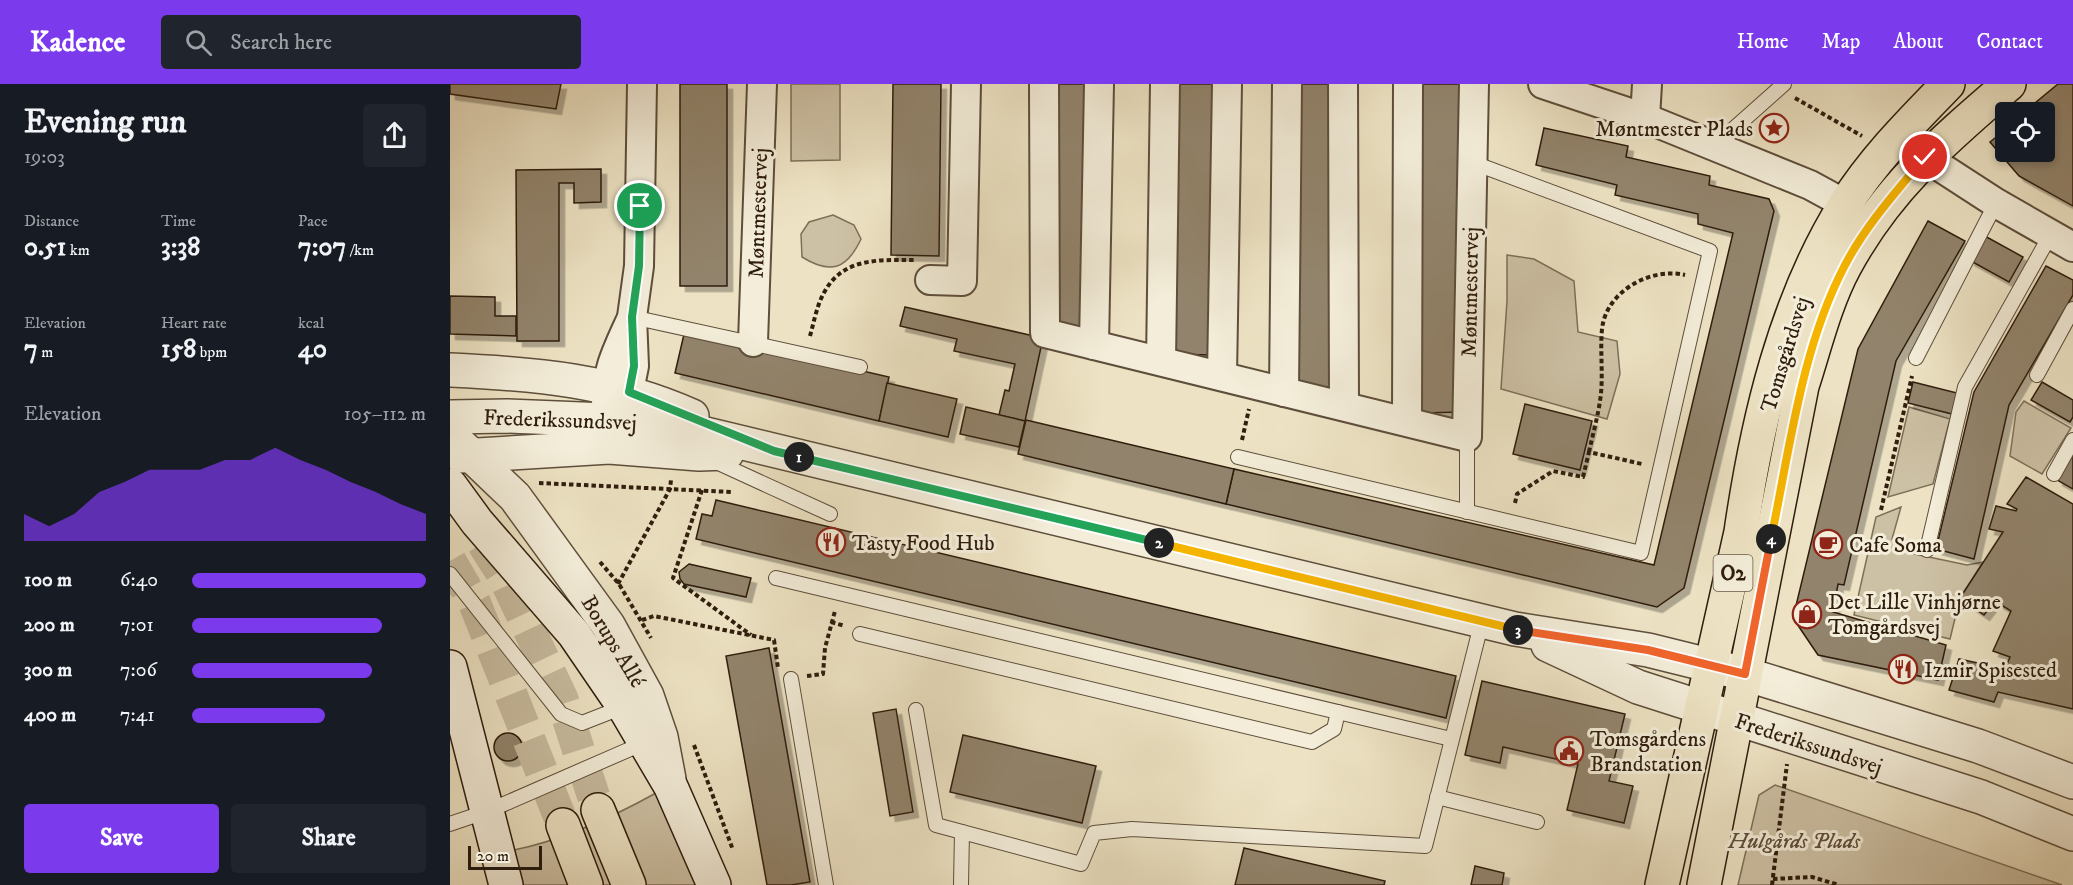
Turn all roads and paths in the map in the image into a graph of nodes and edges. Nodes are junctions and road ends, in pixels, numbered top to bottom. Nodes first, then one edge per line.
1 (642, 84) edge
2 (762, 84) edge
3 (966, 84) edge
4 (1044, 84) edge
5 (1099, 84) edge
6 (1165, 84) edge
7 (1227, 84) edge
8 (1287, 84) edge
9 (1343, 84) edge
10 (1408, 84) edge
11 (1474, 84) edge
12 (1543, 84) edge
13 (1647, 84) edge
14 (1948, 84) edge
15 (2009, 84) edge
16 (1782, 86) edge
17 (1645, 118) junction
18 (1710, 144) junction
19 (1887, 148) junction
20 (1925, 157) junction
21 (1471, 162) junction
22 (1996, 203) junction
23 (1845, 204) junction
24 (2062, 241) edge
25 (923, 270) joint
26 (1703, 279) junction
27 (2073, 309) edge
28 (632, 317) junction
29 (753, 342) junction
30 (1094, 345) junction
31 (804, 354) junction
32 (1916, 358) joint
33 (1161, 362) junction
34 (860, 367) dead end
35 (450, 370) edge
36 (2037, 375) dead end
37 (1222, 376) junction
38 (617, 389) junction
39 (1284, 392) junction
40 (1344, 405) junction
41 (450, 417) edge
42 (606, 419) junction
43 (1407, 421) junction
44 (1467, 437) junction
45 (2073, 440) edge
46 (458, 449) edge
47 (774, 451) junction
48 (1589, 452) junction
49 (699, 454) junction
50 (1238, 457) dead end
51 (1660, 468) junction
52 (2054, 474) dead end
53 (671, 480) dead end
54 (530, 483) dead end
55 (450, 485) edge
56 (670, 489) junction
57 (702, 490) junction
58 (735, 492) dead end
59 (1881, 510) dead end
60 (1467, 512) junction
61 (830, 514) dead end
62 (1510, 521) junction
63 (1927, 550) dead end
64 (450, 574) edge
65 (776, 578) dead end
66 (612, 588) dead end
67 (841, 594) junction
68 (642, 620) dead end
69 (1482, 621) junction
70 (1515, 629) junction
71 (860, 634) dead end
72 (752, 636) junction
73 (1713, 665) junction
74 (450, 667) edge
75 (820, 674) dead end
76 (791, 679) joint
77 (1741, 697) junction
78 (635, 701) junction
79 (1703, 709) junction
80 (916, 710) dead end
81 (1338, 712) junction
82 (1790, 736) junction
83 (1451, 739) junction
84 (653, 740) junction
85 (2073, 782) edge
86 (1437, 797) junction
87 (598, 810) tunnel mouth
88 (466, 818) edge
89 (1538, 822) dead end
90 (563, 825) tunnel mouth
91 (962, 832) junction
92 (2073, 834) edge
93 (1773, 879) junction
94 (506, 885) edge
95 (586, 885) edge
96 (629, 885) edge
97 (714, 885) edge
98 (826, 885) edge
99 (961, 885) edge
100 (1662, 885) edge
101 (1704, 885) edge
102 (1772, 885) edge
103 (1839, 885) edge

1 - 28 street
2 - 29 street, Møntmestervej
3 - 25 street
4 - 30 street
5 - 30 street
6 - 33 street
7 - 37 street
8 - 39 street
9 - 40 street
10 - 43 street
11 - 21 street, Møntmestervej
12 - 17 street
13 - 17 street
14 - 19 main road, Tomsgårdsvej / O2
15 - 20 main road, Tomsgårdsvej / O2
16 - 18 lane
16 - 19 path
17 - 18 street
18 - 23 street
19 - 23 main road, Tomsgårdsvej / O2
20 - 22 street
20 - 77 main road, Tomsgårdsvej / O2
21 - 26 lane
21 - 44 street, Møntmestervej
22 - 24 street
22 - 32 lane
23 - 73 main road, Tomsgårdsvej / O2
24 - 63 lane
25 - 31 path
26 - 48 path
26 - 51 lane
27 - 36 lane
28 - 29 lane
28 - 38 street
29 - 31 lane
30 - 33 street
31 - 34 lane
32 - 59 path
33 - 37 street
35 - 38 street
37 - 39 street
38 - 42 street
38 - 47 street
39 - 40 street
40 - 43 street
41 - 42 street, Frederikssundsvej
42 - 47 street, Frederikssundsvej
43 - 44 street
44 - 60 lane
45 - 52 lane
46 - 49 street, Frederikssundsvej
46 - 78 street, Borups Allé
47 - 49 street, Frederikssundsvej
47 - 69 street, Frederikssundsvej
48 - 51 path
48 - 62 path
49 - 61 lane
50 - 60 lane
51 - 62 lane
53 - 56 path
54 - 56 path
55 - 78 street
56 - 57 path
56 - 66 path
57 - 58 path
57 - 72 path
60 - 62 lane
64 - 78 lane
65 - 67 lane
67 - 75 path
67 - 81 lane
68 - 72 path
69 - 70 street, Frederikssundsvej
69 - 83 lane
70 - 73 street, Frederikssundsvej
70 - 79 street, Frederikssundsvej
71 - 81 lane
72 - 76 path
73 - 77 street, Frederikssundsvej
73 - 79 main road, O2
74 - 88 street
76 - 98 lane
77 - 79 street, Frederikssundsvej
77 - 82 street, Frederikssundsvej
77 - 85 street, Frederikssundsvej
77 - 101 main road, O2
78 - 84 street
79 - 100 main road, O2
80 - 91 lane
81 - 83 lane
82 - 92 street, Frederikssundsvej
82 - 93 path
83 - 86 lane
84 - 88 lane
84 - 97 street
86 - 89 lane
86 - 91 lane
87 - 96 main road
88 - 94 street
90 - 95 main road
91 - 99 lane
93 - 102 path
93 - 103 path

